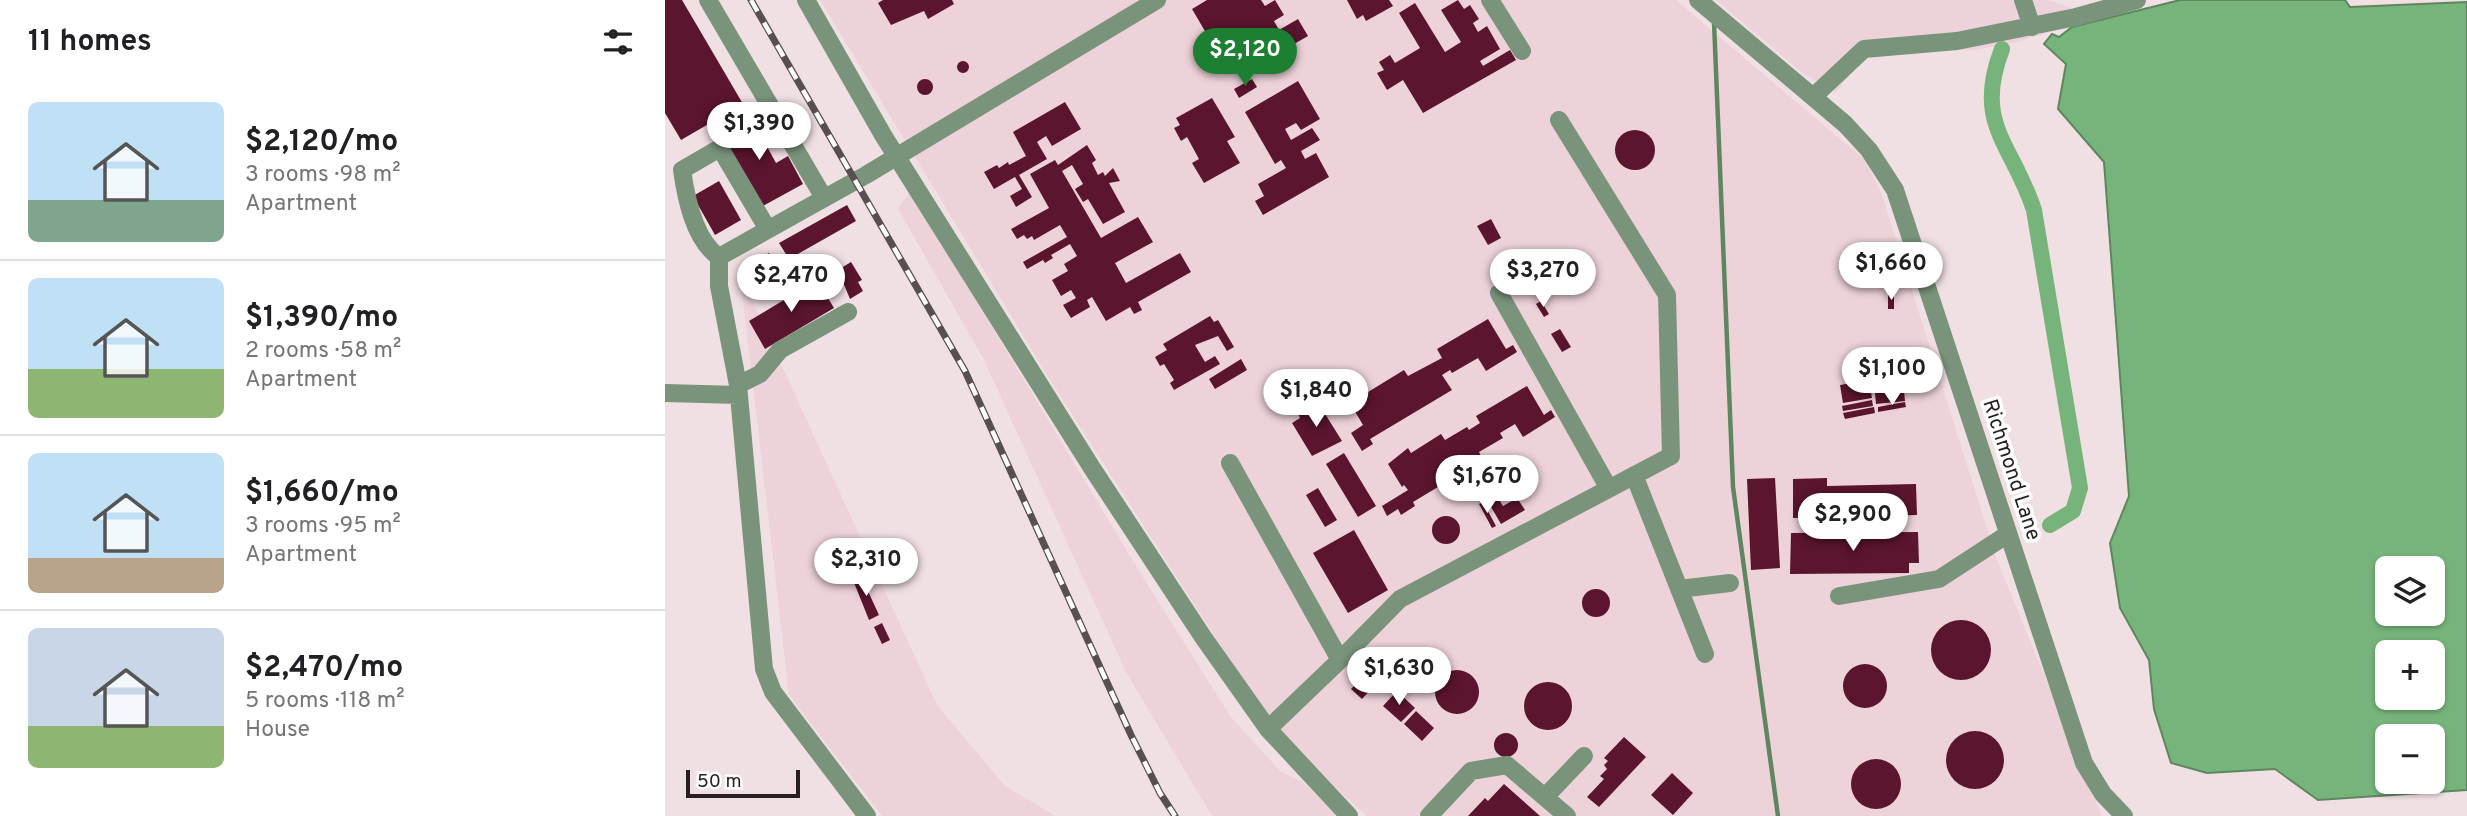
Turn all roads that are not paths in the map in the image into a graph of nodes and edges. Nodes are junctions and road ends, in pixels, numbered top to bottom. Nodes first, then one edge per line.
1 (708, 0) edge
2 (806, 0) edge
3 (1157, 0) edge
4 (1490, 0) edge
5 (1698, 0) edge
6 (2024, 0) edge
7 (2137, 0) edge
8 (2032, 27) junction
9 (1522, 51) dead end
10 (1811, 95) junction
11 (1559, 120) dead end
12 (896, 157) junction
13 (824, 198) junction
14 (767, 228) junction
15 (719, 257) junction
16 (1499, 293) dead end
17 (848, 312) dead end
18 (739, 390) junction
19 (665, 393) edge
20 (1230, 463) dead end
21 (1634, 475) junction
22 (1608, 487) junction
23 (2008, 534) junction
24 (1730, 583) dead end
25 (1679, 589) junction
26 (1839, 596) dead end
27 (1705, 654) dead end
28 (1340, 660) junction
29 (1268, 729) junction
30 (1584, 756) dead end
31 (1545, 797) junction
32 (867, 816) edge
33 (1349, 816) edge
34 (1429, 816) edge
35 (1567, 816) edge
36 (2124, 816) edge

1 - 13 lane
2 - 12 lane
3 - 12 lane
4 - 9 lane
5 - 10 lane, Richmond Lane
6 - 8 lane
7 - 8 lane
8 - 10 lane
10 - 23 lane, Richmond Lane
11 - 21 lane
12 - 13 lane
12 - 29 lane
13 - 14 lane
14 - 15 lane
14 - 15 lane
15 - 18 lane
16 - 22 lane
17 - 18 lane
18 - 19 lane
18 - 32 lane
20 - 28 lane
21 - 22 lane
21 - 25 lane
22 - 28 lane
23 - 26 lane
23 - 36 lane, Richmond Lane
24 - 25 lane
25 - 27 lane
28 - 29 lane
29 - 33 lane
30 - 31 lane
31 - 34 lane
31 - 35 lane

